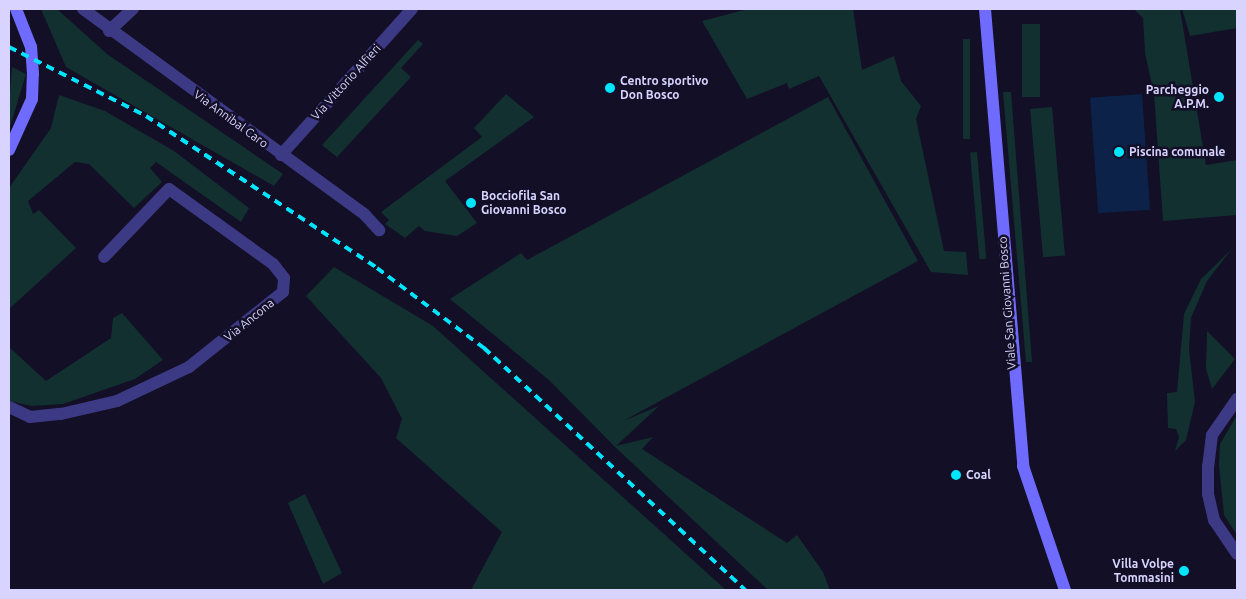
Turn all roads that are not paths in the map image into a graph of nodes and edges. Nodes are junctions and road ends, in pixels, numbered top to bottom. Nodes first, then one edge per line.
1 (16, 9) edge
2 (83, 9) edge
3 (132, 9) edge
4 (412, 9) edge
5 (985, 9) edge
6 (109, 31) junction
7 (9, 150) edge
8 (281, 155) junction
9 (379, 230) dead end
10 (104, 257) dead end
11 (1237, 399) edge
12 (9, 407) edge
13 (1237, 554) edge
14 (1065, 590) edge

1 - 7 main road
2 - 6 street, Via Annibal Caro
3 - 6 street
4 - 8 street, Via Vittorio Alfieri
5 - 14 main road, Viale San Giovanni Bosco
6 - 8 street, Via Annibal Caro
8 - 9 street, Via Annibal Caro
10 - 12 street, Via Ancona
11 - 13 street

